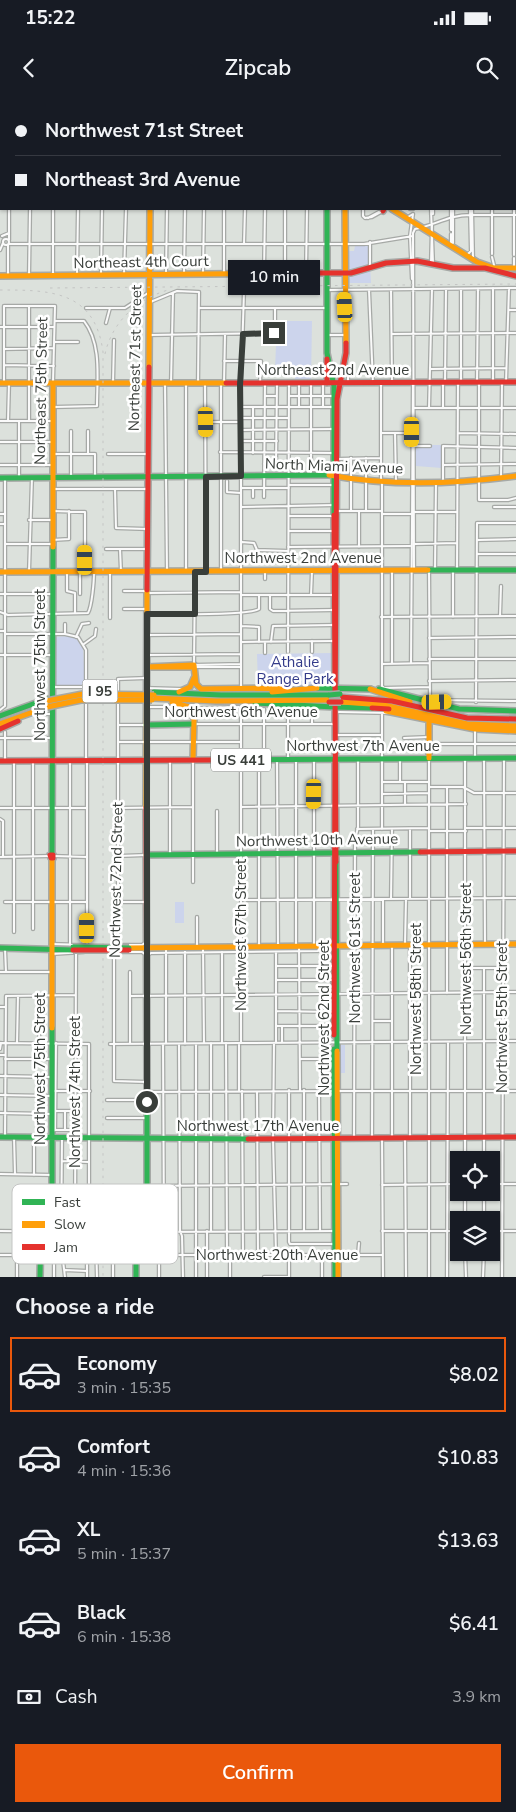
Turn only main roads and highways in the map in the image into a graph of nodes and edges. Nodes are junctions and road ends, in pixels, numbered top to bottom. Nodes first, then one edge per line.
1 (150, 210) edge
2 (327, 210) edge
3 (345, 210) edge
4 (394, 210) edge
5 (452, 244) junction
6 (491, 265) junction
7 (515, 266) edge
8 (344, 273) junction
9 (327, 274) junction
10 (0, 276) edge
11 (148, 276) junction
12 (516, 276) edge
13 (327, 353) junction
14 (516, 382) edge
15 (4, 383) edge
16 (53, 383) junction
17 (147, 383) junction
18 (325, 383) junction
19 (337, 383) junction
20 (336, 398) junction
21 (336, 429) junction
22 (336, 475) junction
23 (52, 476) junction
24 (516, 476) edge
25 (147, 477) junction
26 (3, 478) edge
27 (336, 509) junction
28 (336, 547) junction
29 (336, 570) junction
30 (516, 570) edge
31 (3, 572) edge
32 (52, 572) junction
33 (148, 572) junction
34 (335, 595) junction
35 (336, 641) junction
36 (147, 667) junction
37 (194, 678) junction
38 (317, 688) junction
39 (345, 688) junction
40 (335, 689) junction
41 (370, 689) junction
42 (167, 693) junction
43 (250, 695) junction
44 (151, 699) junction
45 (329, 699) junction
46 (161, 700) junction
47 (410, 702) junction
48 (47, 703) junction
49 (255, 703) junction
50 (339, 703) junction
51 (21, 708) junction
52 (372, 708) junction
53 (1, 710) edge
54 (39, 710) junction
55 (409, 710) junction
56 (516, 710) edge
57 (0, 720) edge
58 (430, 720) junction
59 (516, 721) edge
60 (194, 722) junction
61 (146, 725) junction
62 (3, 731) edge
63 (516, 731) edge
64 (429, 758) junction
65 (516, 758) edge
66 (335, 759) junction
67 (146, 760) junction
68 (194, 760) junction
69 (2, 761) edge
70 (52, 761) junction
71 (516, 851) edge
72 (335, 853) junction
73 (146, 855) junction
74 (516, 944) edge
75 (335, 946) junction
76 (3, 948) edge
77 (52, 949) junction
78 (146, 951) junction
79 (335, 994) junction
80 (336, 1042) junction
81 (336, 1091) junction
82 (3, 1137) edge
83 (516, 1137) edge
84 (52, 1138) junction
85 (336, 1138) junction
86 (147, 1140) junction
87 (52, 1184) edge
88 (147, 1184) edge
89 (336, 1185) junction
90 (336, 1255) junction
91 (40, 1264) edge
92 (136, 1264) edge
93 (40, 1277) edge
94 (136, 1277) edge
95 (336, 1277) edge

1 - 11 main road, Northeast 71st Street
2 - 9 main road
3 - 8 main road
4 - 5 main road
5 - 6 main road
5 - 7 main road
6 - 7 main road
6 - 8 main road, Northeast 4th Court
6 - 12 main road
8 - 9 main road, Northeast 4th Court
8 - 19 main road
9 - 11 main road, Northeast 4th Court
9 - 13 main road
10 - 11 main road, Northeast 4th Court
11 - 17 main road, Northeast 71st Street
13 - 18 main road
13 - 19 main road
14 - 19 main road, Northeast 2nd Avenue
15 - 16 main road, Northeast 2nd Avenue
16 - 17 main road, Northeast 2nd Avenue
16 - 23 main road, Northeast 75th Street
17 - 18 main road, Northeast 2nd Avenue
17 - 25 main road, Northeast 71st Street
18 - 19 main road, Northeast 2nd Avenue
19 - 20 main road
20 - 21 main road
20 - 21 main road
21 - 22 main road
22 - 24 main road, North Miami Avenue
22 - 25 main road, North Miami Avenue
22 - 27 main road, Northwest 62nd Street
22 - 27 main road, Northwest 62nd Street
23 - 25 main road, North Miami Avenue
23 - 26 main road, North Miami Avenue
23 - 32 main road, Northwest 75th Street
25 - 33 main road, Northeast 71st Street
27 - 28 main road, Northwest 62nd Street
27 - 28 main road, Northwest 62nd Street
28 - 29 main road, Northwest 62nd Street
29 - 30 main road, Northwest 2nd Avenue
29 - 33 main road, Northwest 2nd Avenue
29 - 34 main road, Northwest 62nd Street
31 - 32 main road, Northwest 2nd Avenue
32 - 33 main road, Northwest 2nd Avenue
32 - 70 main road, Northwest 75th Street
33 - 36 main road, Northeast 71st Street
34 - 35 main road, Northwest 62nd Street
34 - 35 main road, Northwest 62nd Street
35 - 40 main road, Northwest 62nd Street
36 - 37 main road
36 - 44 main road, Northeast 71st Street
37 - 38 main road
37 - 42 main road
38 - 40 main road
38 - 43 main road
39 - 40 main road
39 - 41 main road
39 - 50 main road
40 - 50 main road, Northwest 62nd Street
41 - 47 main road
41 - 56 main road
42 - 43 main road, I 95
42 - 44 main road, I 95
43 - 45 main road, I 95
44 - 45 main road
44 - 46 main road, I 95
44 - 48 main road, I 95, bridge
44 - 61 main road, Northeast 71st Street
45 - 49 main road, I 95
45 - 50 main road, I 95, bridge
46 - 49 main road, I 95
46 - 60 main road
47 - 50 main road, I 95
47 - 59 main road, I 95
48 - 51 main road, I 95
48 - 54 main road, I 95
48 - 57 main road
49 - 50 main road
50 - 52 main road
50 - 55 main road, I 95
50 - 59 main road
50 - 66 main road, Northwest 62nd Street
51 - 53 main road
51 - 57 main road, I 95
52 - 55 main road
52 - 58 main road, Northwest 6th Avenue
54 - 57 main road, I 95
54 - 62 main road
55 - 59 main road, I 95
58 - 63 main road, Northwest 6th Avenue
58 - 64 main road, Northwest 58th Street
60 - 61 main road, Northwest 6th Avenue
60 - 68 main road
61 - 67 main road, Northeast 71st Street
64 - 65 main road, Northwest 7th Avenue / US 441
64 - 66 main road, Northwest 7th Avenue / US 441
66 - 68 main road, Northwest 7th Avenue / US 441
66 - 72 main road, Northwest 62nd Street
67 - 68 main road, Northwest 7th Avenue / US 441
67 - 70 main road, Northwest 7th Avenue / US 441
67 - 73 main road, Northeast 71st Street
69 - 70 main road, Northwest 7th Avenue / US 441
70 - 77 main road, Northwest 75th Street
71 - 72 main road, Northwest 10th Avenue
72 - 73 main road, Northwest 10th Avenue
72 - 75 main road, Northwest 62nd Street
73 - 78 main road, Northeast 71st Street
74 - 75 main road
75 - 78 main road
75 - 79 main road, Northwest 62nd Street
75 - 79 main road, Northwest 62nd Street
76 - 77 main road
77 - 78 main road, bridge
77 - 84 main road, Northwest 75th Street
78 - 86 main road, Northeast 71st Street
79 - 80 main road, Northwest 62nd Street
79 - 80 main road, Northwest 62nd Street
80 - 81 main road, Northwest 62nd Street
80 - 81 main road, Northwest 62nd Street
81 - 85 main road, Northwest 62nd Street
82 - 84 main road, Northwest 17th Avenue
83 - 85 main road, Northwest 17th Avenue
84 - 86 main road, Northwest 17th Avenue
84 - 87 main road, Northwest 75th Street
85 - 86 main road, Northwest 17th Avenue
85 - 89 main road, Northwest 62nd Street
86 - 88 main road, Northeast 71st Street
89 - 90 main road, Northwest 62nd Street
89 - 90 main road, Northwest 62nd Street
90 - 95 main road, Northwest 62nd Street
91 - 93 main road, Northwest 75th Street
92 - 94 main road, Northeast 71st Street

